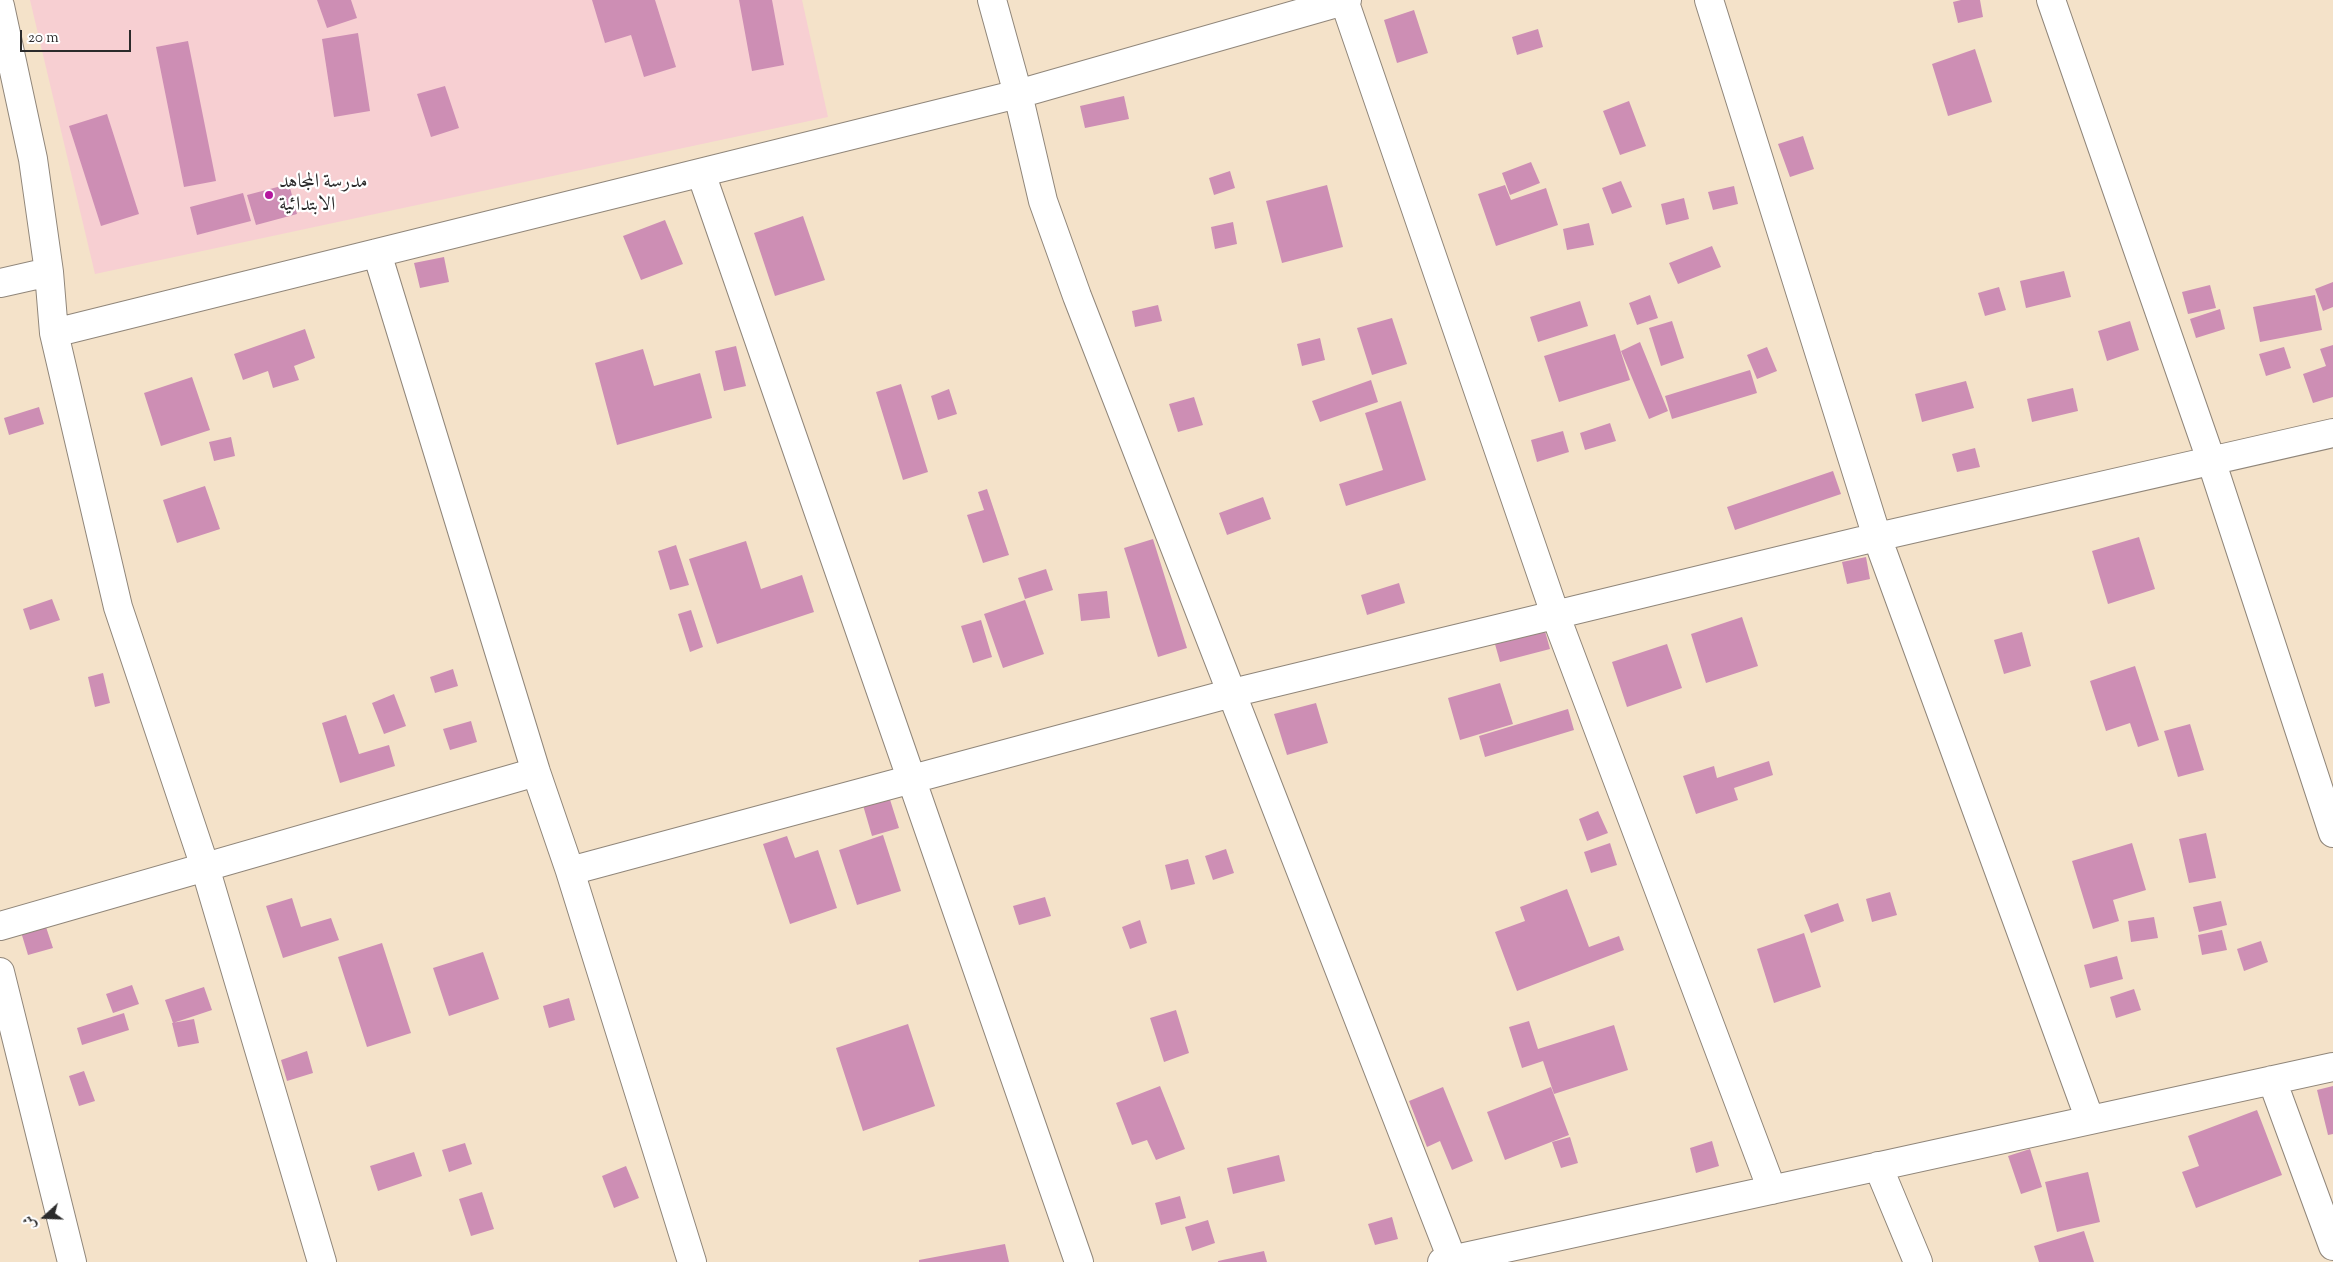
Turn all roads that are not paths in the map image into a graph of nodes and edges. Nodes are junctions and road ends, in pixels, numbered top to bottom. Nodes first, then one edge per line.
1 (992, 0) edge
2 (1345, 0) edge
3 (1709, 0) edge
4 (2051, 0) edge
5 (0, 6) edge
6 (1018, 94) junction
7 (701, 173) junction
8 (376, 253) junction
9 (48, 272) junction
10 (0, 283) edge
11 (54, 333) junction
12 (2333, 433) edge
13 (2211, 460) junction
14 (1877, 537) junction
15 (1555, 614) junction
16 (1232, 693) junction
17 (536, 772) junction
18 (913, 779) junction
19 (2333, 833) edge
20 (205, 867) junction
21 (570, 872) junction
22 (0, 926) edge
23 (0, 972) edge
24 (2333, 1067) edge
25 (2272, 1080) junction
26 (2090, 1120) junction
27 (1878, 1166) junction
28 (1772, 1190) junction
29 (2333, 1246) edge
30 (1530, 1252) edge
31 (1447, 1260) edge
32 (72, 1262) edge
33 (322, 1262) edge
34 (692, 1262) edge
35 (1079, 1262) edge
36 (1918, 1262) edge

1 - 6 street
2 - 6 street
2 - 15 street
3 - 14 street
4 - 13 street
5 - 9 street
6 - 7 street
6 - 16 street
7 - 8 street
7 - 18 street
8 - 11 street
8 - 17 street
9 - 10 street
9 - 11 street
11 - 20 street
12 - 13 street
13 - 14 street
13 - 19 street
14 - 15 street
14 - 26 street
15 - 16 street
15 - 28 street
16 - 18 street
16 - 31 street
17 - 20 street
17 - 21 street
18 - 21 street
18 - 35 street
20 - 22 street
20 - 33 street
21 - 34 street
23 - 32 street
24 - 25 street
25 - 26 street
25 - 29 street
26 - 27 street
27 - 28 street
27 - 36 street
28 - 30 street
30 - 31 street

